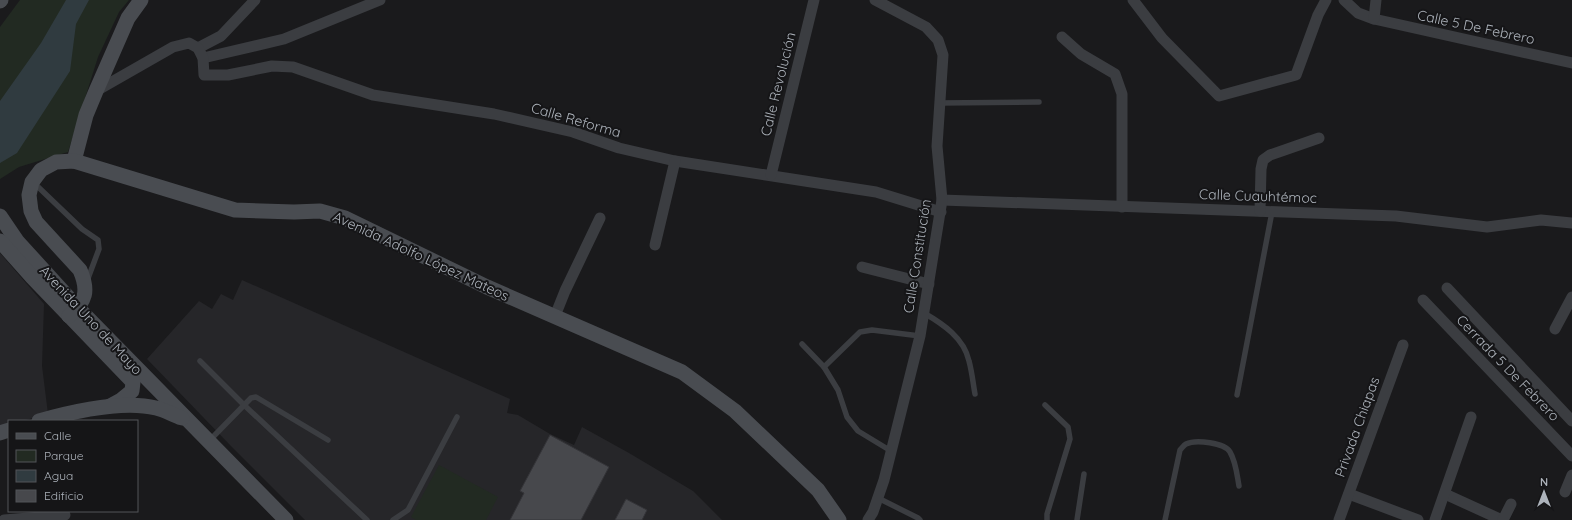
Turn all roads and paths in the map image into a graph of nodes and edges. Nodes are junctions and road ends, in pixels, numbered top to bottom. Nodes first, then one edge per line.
1 (141, 0) edge
2 (254, 0) edge
3 (380, 0) edge
4 (814, 0) edge
5 (876, 0) edge
6 (1133, 0) edge
7 (1326, 0) edge
8 (1344, 0) edge
9 (1376, 0) edge
10 (1374, 19) junction
11 (1062, 36) dead end
12 (200, 53) junction
13 (1572, 63) edge
14 (96, 91) junction
15 (1039, 102) dead end
16 (940, 103) junction
17 (1319, 138) dead end
18 (74, 161) junction
19 (675, 161) junction
20 (772, 175) junction
21 (32, 182) junction
22 (942, 200) junction
23 (1122, 207) junction
24 (941, 212) junction
25 (1260, 212) junction
26 (1272, 212) junction
27 (0, 216) edge
28 (600, 218) dead end
29 (1572, 223) edge
30 (0, 241) edge
31 (655, 245) dead end
32 (862, 267) dead end
33 (929, 284) junction
34 (85, 287) junction
35 (1447, 288) dead end
36 (1572, 298) edge
37 (1423, 300) dead end
38 (74, 312) junction
39 (924, 314) junction
40 (555, 316) junction
41 (1555, 329) dead end
42 (920, 336) junction
43 (802, 344) dead end
44 (1403, 345) dead end
45 (200, 362) dead end
46 (824, 367) junction
47 (974, 394) dead end
48 (1237, 395) dead end
49 (244, 405) junction
50 (1045, 405) dead end
51 (110, 406) junction
52 (457, 417) dead end
53 (1471, 417) dead end
54 (46, 420) edge
55 (187, 420) junction
56 (1572, 421) edge
57 (328, 440) dead end
58 (208, 441) junction
59 (891, 451) junction
60 (1572, 456) edge
61 (1084, 474) dead end
62 (1572, 475) edge
63 (1239, 486) dead end
64 (1565, 492) dead end
65 (1348, 494) junction
66 (1445, 494) junction
67 (878, 498) junction
68 (1511, 504) dead end
69 (65, 515) edge
70 (4, 520) edge
71 (286, 520) edge
72 (367, 520) edge
73 (393, 520) edge
74 (839, 520) edge
75 (868, 520) edge
76 (920, 520) edge
77 (1047, 520) edge
78 (1077, 520) edge
79 (1165, 520) edge
80 (1339, 520) edge
81 (1418, 520) edge
82 (1435, 520) edge
83 (1503, 520) edge

1 - 14 street
2 - 12 street
3 - 12 street
4 - 20 street, Calle Revolución
5 - 16 street, Calle Constitución
6 - 7 street
8 - 10 street, Calle 5 De Febrero
9 - 10 street
10 - 13 street, Calle 5 De Febrero
11 - 23 street
12 - 14 street
12 - 19 street, Calle Reforma
14 - 18 street
15 - 16 lane
16 - 22 street, Calle Constitución
17 - 25 street
18 - 21 street, Avenida Adolfo López Mateos
18 - 40 street, Avenida Adolfo López Mateos
19 - 20 street, Calle Reforma
19 - 31 street
20 - 24 street, Calle Reforma
21 - 34 street
21 - 34 lane
22 - 23 street, Calle Cuauhtémoc
22 - 24 street, Calle Constitución
23 - 25 street, Calle Cuauhtémoc
24 - 33 street, Calle Constitución
25 - 26 street, Calle Cuauhtémoc
26 - 29 street, Calle Cuauhtémoc
26 - 48 lane
27 - 38 street, Avenida Uno de Mayo
28 - 40 street
30 - 38 street
32 - 33 street
33 - 39 street, Calle Constitución
34 - 38 street
35 - 56 street
36 - 41 street
37 - 60 street, Cerrada 5 De Febrero
38 - 51 street
38 - 55 street, Avenida Uno de Mayo
39 - 42 street, Calle Constitución
39 - 47 lane
40 - 74 street, Avenida Adolfo López Mateos
42 - 46 lane
42 - 59 street, Calle Constitución
43 - 46 lane
44 - 65 street, Privada Chiapas
45 - 49 lane
46 - 59 lane
49 - 57 lane
49 - 58 lane
49 - 72 lane
50 - 77 lane
51 - 54 street
51 - 55 street
52 - 73 lane
53 - 66 street
55 - 58 street, Avenida Uno de Mayo
58 - 71 street, Avenida Uno de Mayo
59 - 67 street, Calle Constitución
61 - 78 lane
62 - 64 street
63 - 79 lane
65 - 80 street, Privada Chiapas
65 - 81 street
66 - 82 street
66 - 83 street
67 - 75 street, Calle Constitución
67 - 76 lane
68 - 83 street
69 - 70 street

